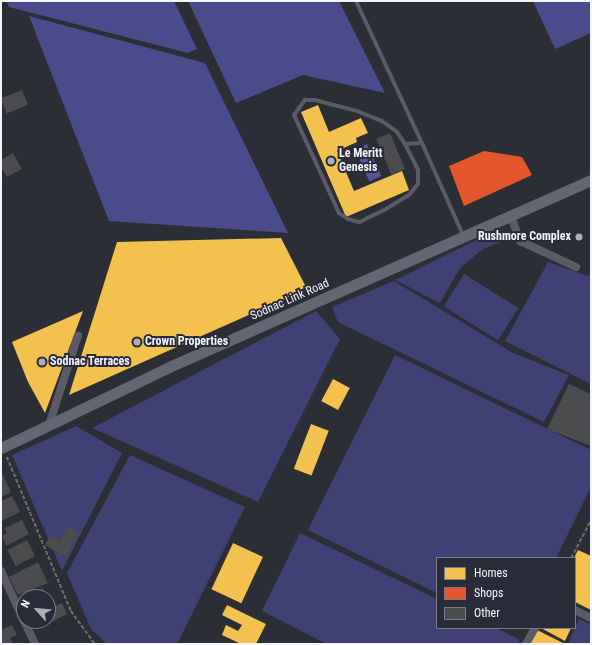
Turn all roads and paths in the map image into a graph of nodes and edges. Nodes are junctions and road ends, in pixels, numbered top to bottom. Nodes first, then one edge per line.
1 (356, 1) edge
2 (422, 143) junction
3 (405, 144) junction
4 (591, 180) edge
5 (511, 217) junction
6 (464, 238) junction
7 (576, 268) dead end
8 (78, 336) dead end
9 (49, 425) junction
10 (2, 448) edge
11 (591, 520) edge
12 (572, 557) edge
13 (1, 571) edge
14 (16, 604) edge
15 (576, 610) edge
16 (591, 618) edge
17 (28, 629) edge
18 (534, 629) edge
19 (35, 644) edge
20 (95, 644) edge
21 (526, 644) edge

1 - 2 lane
2 - 3 lane
2 - 6 lane
3 - 3 lane
4 - 5 main road, Sodnac Link Road
5 - 6 main road, Sodnac Link Road
5 - 7 street
6 - 9 main road, Sodnac Link Road
8 - 9 street
9 - 10 main road, Sodnac Link Road
10 - 20 path
11 - 12 path
13 - 14 street
15 - 16 street
17 - 19 street
18 - 21 street

